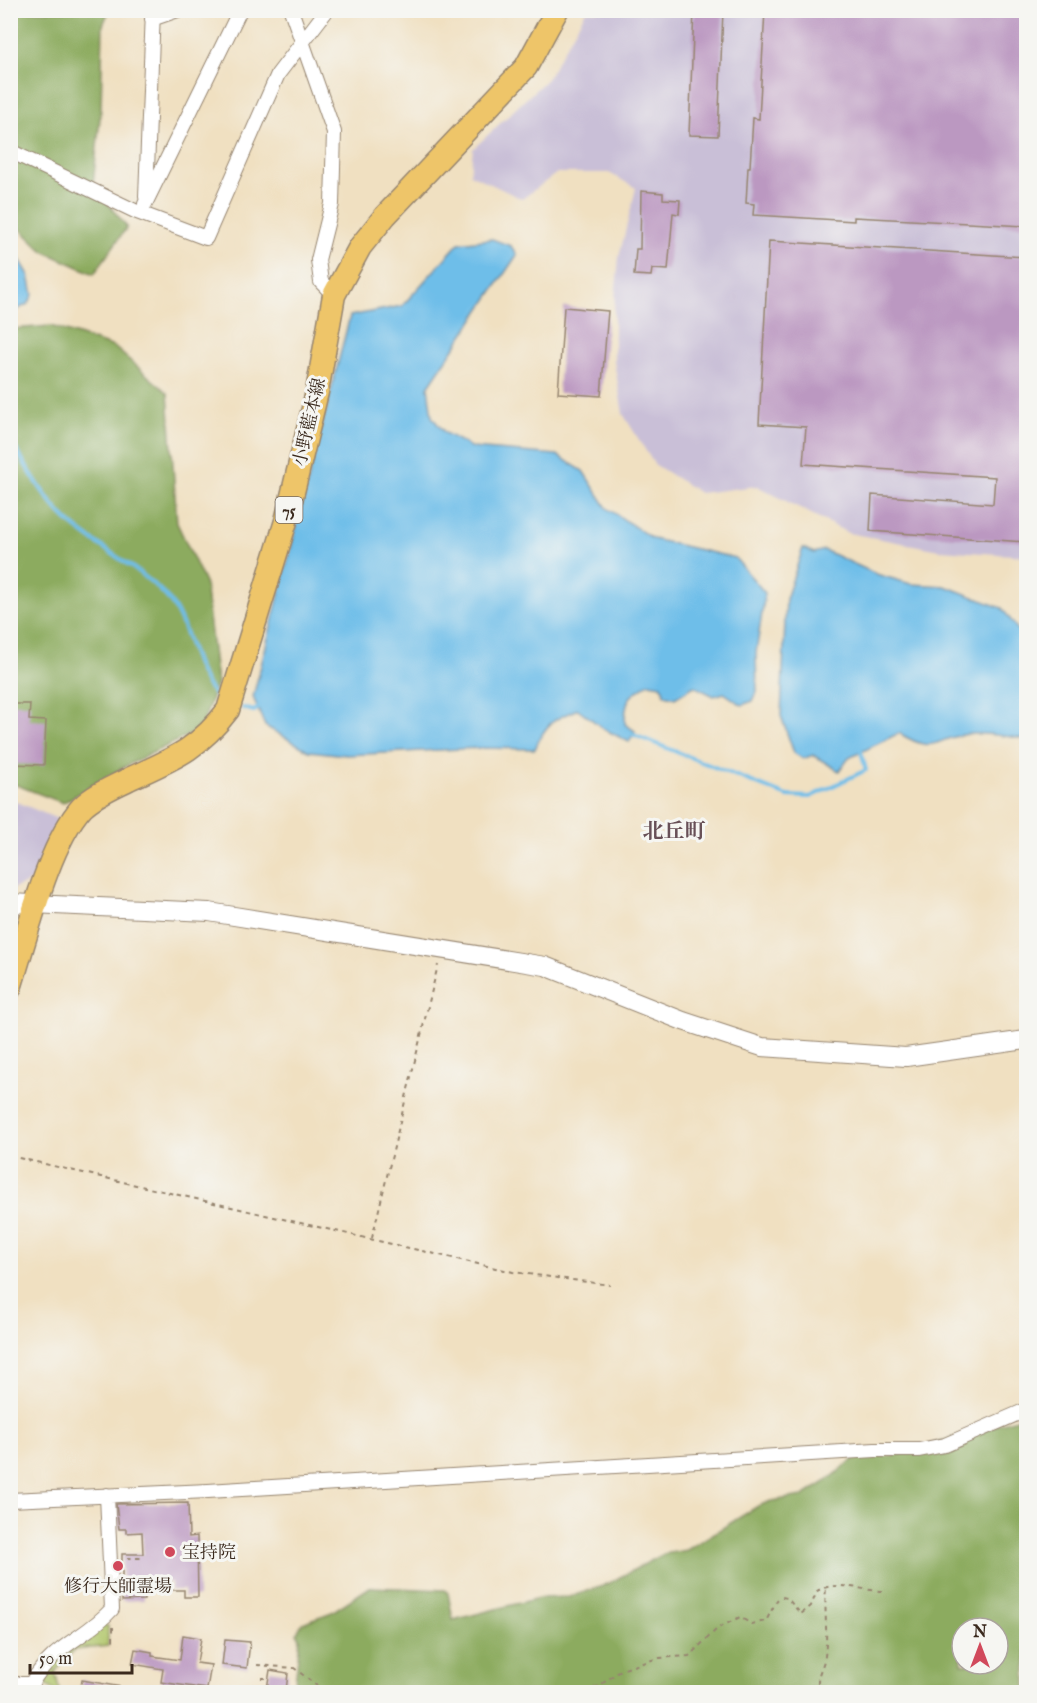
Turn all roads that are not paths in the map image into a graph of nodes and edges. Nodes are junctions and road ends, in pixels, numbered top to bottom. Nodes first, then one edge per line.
1 (178, 10) edge
2 (240, 10) edge
3 (291, 10) edge
4 (327, 10) edge
5 (557, 10) edge
6 (152, 15) edge
7 (302, 44) junction
8 (10, 151) edge
9 (145, 210) junction
10 (334, 295) junction
11 (10, 903) edge
12 (36, 906) junction
13 (10, 988) edge
14 (1026, 1040) edge
15 (1026, 1410) edge
16 (107, 1495) junction
17 (10, 1500) edge
18 (10, 1684) edge
19 (35, 1690) edge

1 - 6 street
2 - 9 street
3 - 7 street
4 - 7 street
5 - 10 main road, 小野藍本線 / 75
6 - 9 street
7 - 9 street
7 - 10 street
8 - 9 street
10 - 12 main road, 小野藍本線 / 75
11 - 12 street
12 - 13 main road, 小野藍本線 / 75
12 - 14 street
15 - 16 street
16 - 17 street
16 - 19 street
18 - 19 street

